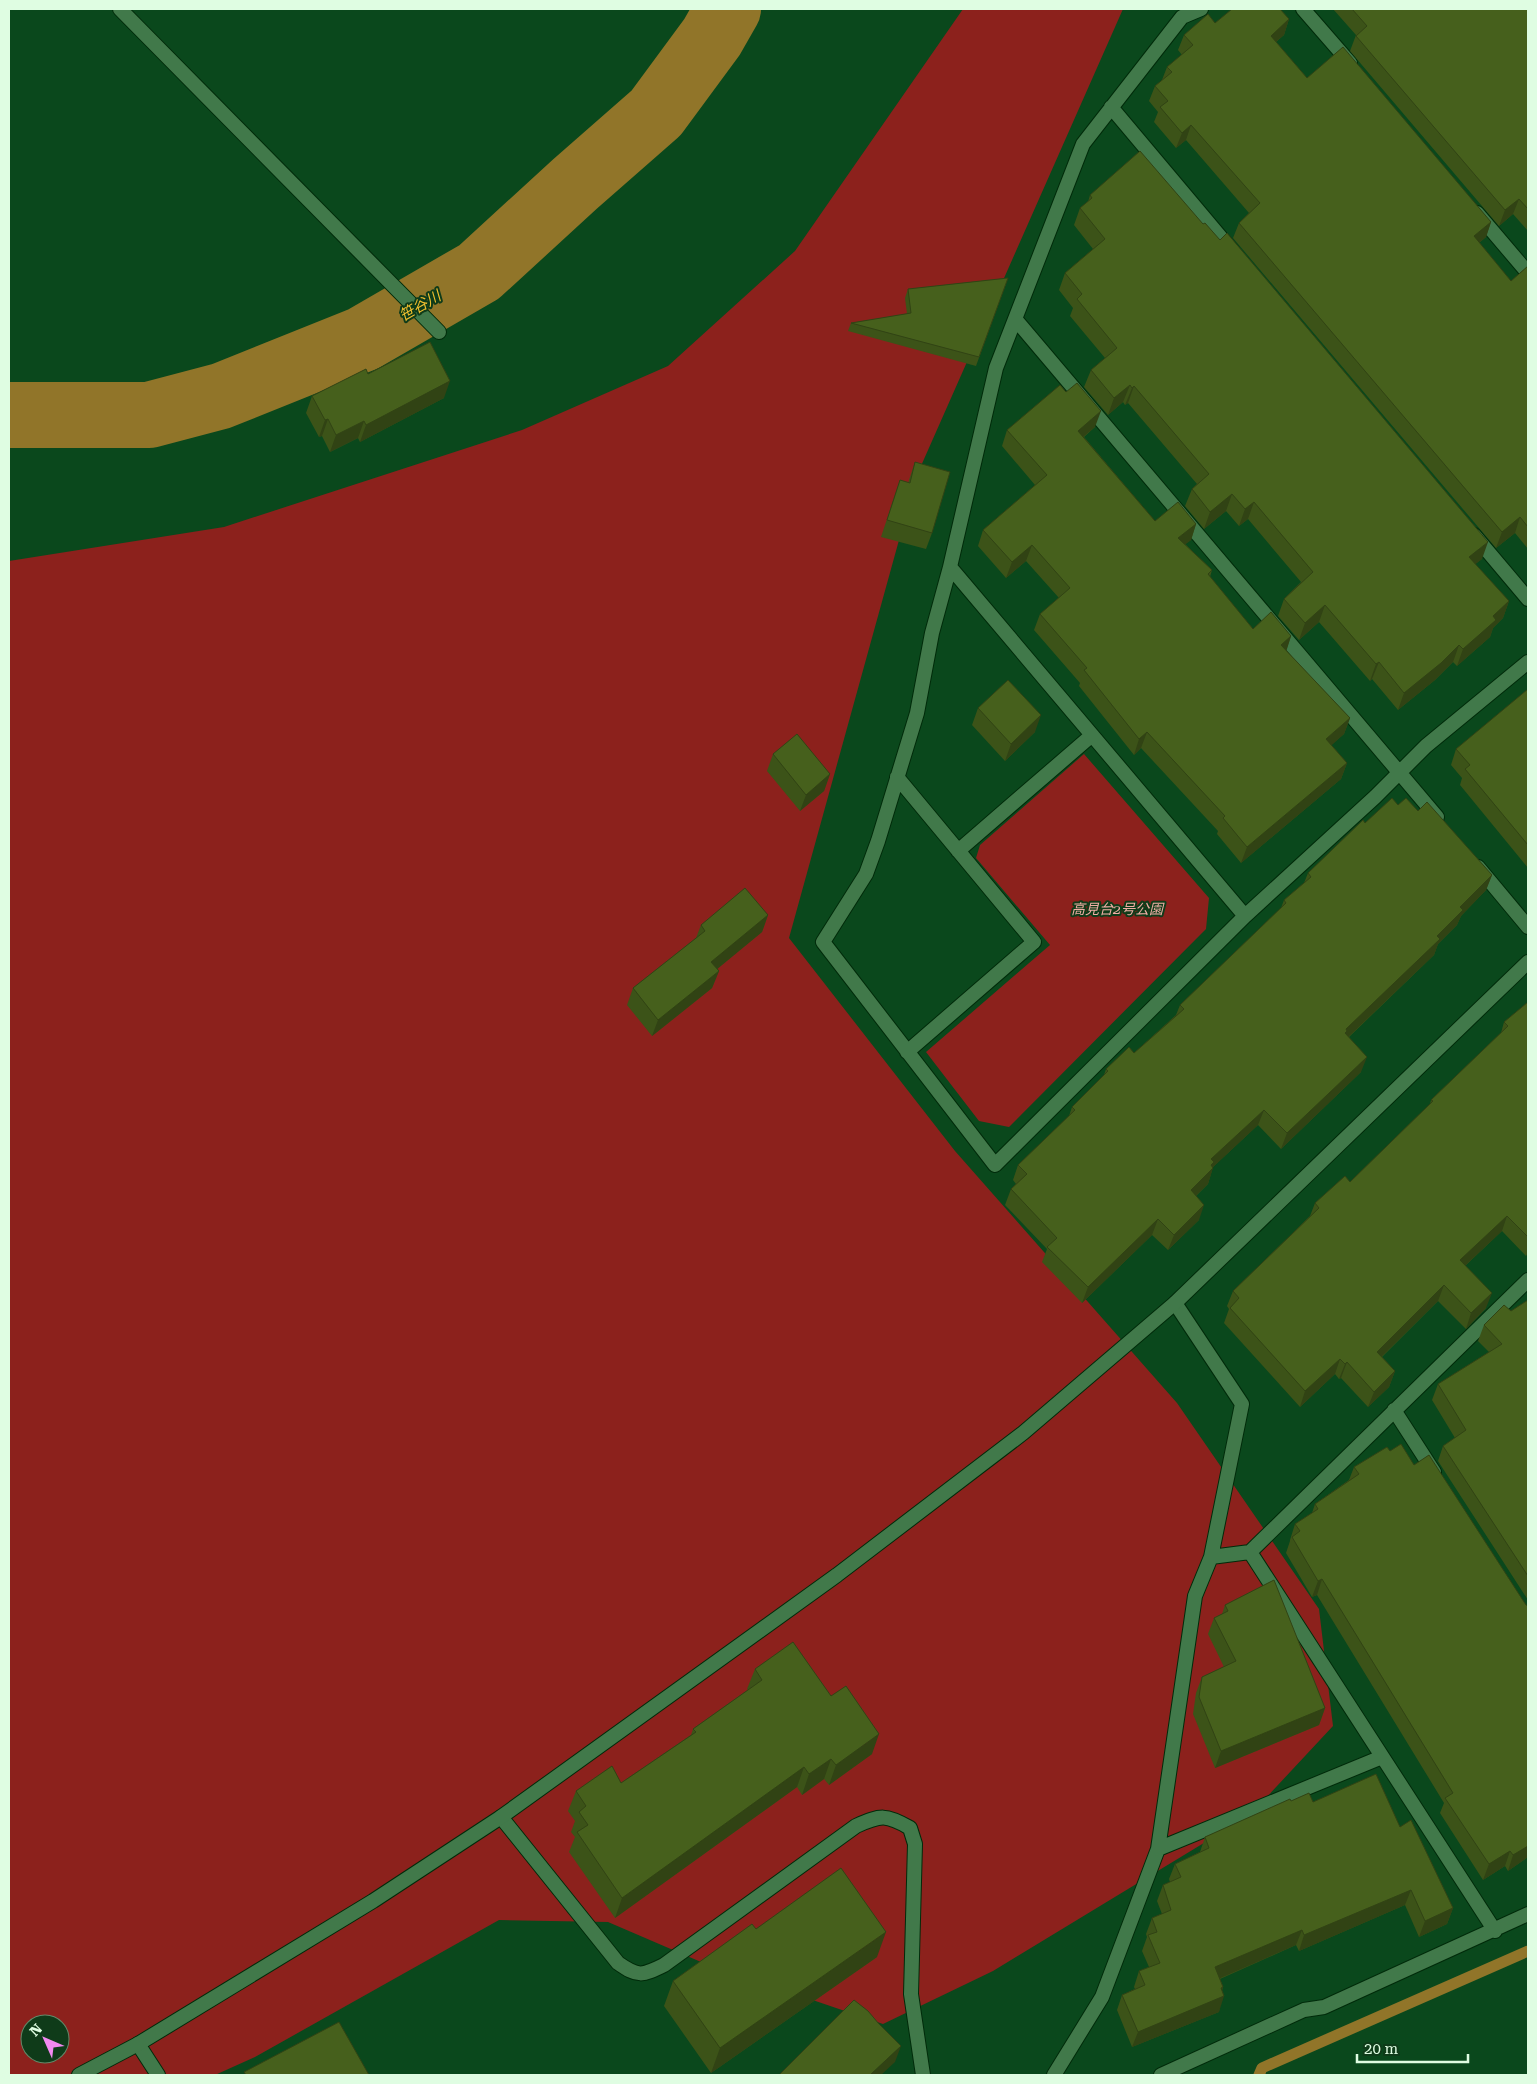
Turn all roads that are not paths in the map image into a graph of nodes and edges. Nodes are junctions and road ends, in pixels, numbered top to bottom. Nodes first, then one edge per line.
1 (120, 9) edge
2 (1201, 9) edge
3 (1303, 9) edge
4 (1361, 77) edge
5 (1111, 108) junction
6 (1470, 205) edge
7 (1239, 259) edge
8 (1528, 273) edge
9 (1016, 320) junction
10 (440, 332) dead end
11 (1464, 524) edge
12 (950, 567) junction
13 (1528, 599) edge
14 (1528, 662) edge
15 (1091, 736) junction
16 (1399, 772) junction
17 (897, 777) junction
18 (1448, 831) edge
19 (958, 851) junction
20 (1467, 853) edge
21 (1245, 916) junction
22 (1528, 927) edge
23 (1528, 962) edge
24 (907, 1052) junction
25 (1528, 1280) edge
26 (1175, 1302) junction
27 (1394, 1410) junction
28 (1442, 1484) edge
29 (1250, 1552) junction
30 (1211, 1558) junction
31 (1382, 1757) junction
32 (501, 1817) junction
33 (1158, 1849) junction
34 (1528, 1914) edge
35 (1495, 1930) junction
36 (138, 2044) junction
37 (79, 2075) edge
38 (158, 2075) edge
39 (923, 2075) edge
40 (1054, 2075) edge
41 (1161, 2075) edge

1 - 10 street
2 - 5 street
3 - 4 street
5 - 7 street
5 - 9 street
6 - 8 street
9 - 12 street
9 - 16 street
11 - 13 street
12 - 15 street
12 - 17 street
14 - 16 street
15 - 19 street
15 - 21 street
16 - 18 street
16 - 21 street
17 - 19 street
17 - 24 street
19 - 24 street
20 - 22 street
21 - 24 street
23 - 26 street
25 - 27 street
26 - 30 street
26 - 32 street
27 - 28 street
27 - 29 street
29 - 30 street
29 - 31 street
30 - 33 street
31 - 33 street
31 - 35 street
32 - 36 street
32 - 39 street
33 - 40 street
34 - 35 street
35 - 41 street
36 - 37 street
36 - 38 street

